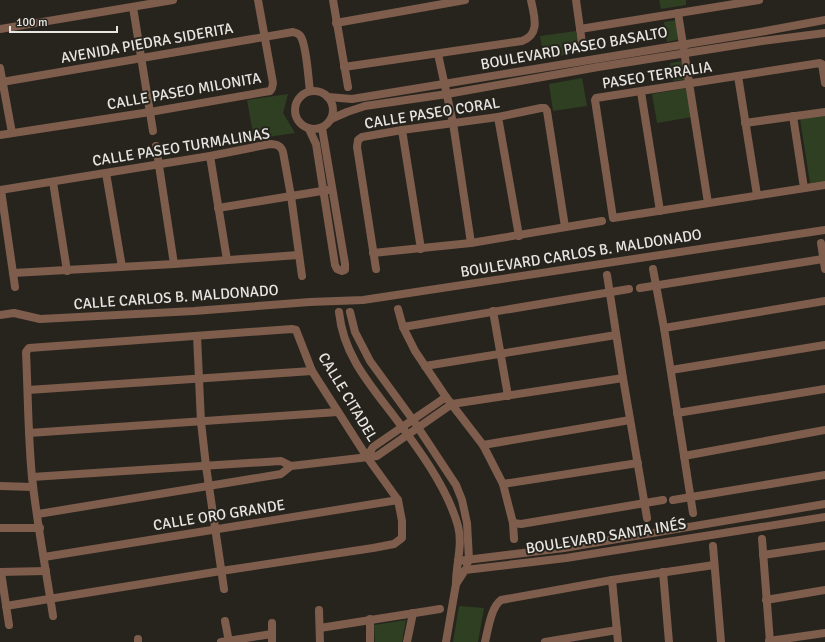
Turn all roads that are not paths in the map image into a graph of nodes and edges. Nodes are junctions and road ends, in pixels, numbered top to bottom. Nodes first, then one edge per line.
1 (173, 0) edge
2 (258, 0) edge
3 (332, 0) edge
4 (465, 0) edge
5 (531, 0) edge
6 (576, 0) edge
7 (759, 0) edge
8 (133, 7) junction
9 (678, 13) junction
10 (825, 20) edge
11 (336, 23) junction
12 (0, 29) edge
13 (580, 29) junction
14 (825, 33) edge
15 (264, 38) junction
16 (582, 43) dead end
17 (683, 44) junction
18 (438, 54) junction
19 (684, 54) junction
20 (142, 59) junction
21 (344, 67) junction
22 (0, 68) edge
23 (738, 76) junction
24 (2, 82) junction
25 (825, 83) edge
26 (444, 84) junction
27 (689, 84) junction
28 (348, 88) dead end
29 (310, 91) junction
30 (641, 92) junction
31 (447, 94) junction
32 (328, 97) junction
33 (150, 112) junction
34 (825, 112) edge
35 (793, 116) junction
36 (498, 117) junction
37 (331, 120) junction
38 (453, 123) junction
39 (745, 124) junction
40 (322, 128) junction
41 (310, 129) junction
42 (402, 130) junction
43 (153, 131) dead end
44 (12, 133) junction
45 (0, 135) edge
46 (156, 146) dead end
47 (210, 156) junction
48 (158, 164) junction
49 (106, 173) junction
50 (53, 182) junction
51 (825, 185) edge
52 (804, 188) junction
53 (333, 189) junction
54 (0, 190) edge
55 (323, 191) junction
56 (757, 195) junction
57 (291, 196) junction
58 (708, 203) junction
59 (218, 208) junction
60 (660, 211) junction
61 (602, 221) dead end
62 (565, 227) junction
63 (825, 230) edge
64 (519, 236) junction
65 (471, 243) junction
66 (821, 243) dead end
67 (422, 249) junction
68 (373, 253) junction
69 (298, 255) junction
70 (823, 259) junction
71 (227, 260) junction
72 (174, 264) junction
73 (122, 267) junction
74 (376, 269) dead end
75 (653, 269) dead end
76 (825, 269) edge
77 (67, 271) junction
78 (13, 273) junction
79 (607, 275) dead end
80 (302, 276) dead end
81 (656, 285) junction
82 (15, 287) dead end
83 (640, 288) dead end
84 (629, 289) dead end
85 (610, 292) junction
86 (341, 301) joint
87 (825, 301) edge
88 (398, 309) dead end
89 (339, 312) dead end
90 (350, 312) dead end
91 (493, 312) junction
92 (0, 315) edge
93 (403, 326) junction
94 (664, 328) junction
95 (616, 335) junction
96 (197, 336) junction
97 (825, 345) edge
98 (500, 354) junction
99 (425, 366) junction
100 (671, 370) junction
101 (312, 371) junction
102 (623, 378) junction
103 (200, 380) junction
104 (825, 389) edge
105 (28, 390) junction
106 (508, 396) junction
107 (446, 397) junction
108 (452, 404) junction
109 (338, 412) junction
110 (677, 413) junction
111 (413, 420) junction
112 (630, 420) junction
113 (202, 422) junction
114 (402, 427) junction
115 (419, 428) junction
116 (825, 430) edge
117 (30, 433) junction
118 (408, 436) junction
119 (483, 445) junction
120 (684, 456) junction
121 (367, 457) junction
122 (638, 463) junction
123 (206, 466) junction
124 (290, 466) junction
125 (825, 475) edge
126 (32, 477) junction
127 (503, 484) junction
128 (0, 486) edge
129 (33, 486) junction
130 (209, 487) junction
131 (691, 497) junction
132 (398, 500) junction
133 (663, 500) dead end
134 (673, 500) dead end
135 (644, 503) junction
136 (825, 504) edge
137 (693, 513) dead end
138 (38, 514) junction
139 (825, 517) edge
140 (647, 518) dead end
141 (513, 523) junction
142 (0, 528) edge
143 (40, 528) junction
144 (215, 530) junction
145 (514, 538) dead end
146 (762, 539) dead end
147 (713, 546) dead end
148 (825, 546) edge
149 (763, 556) junction
150 (44, 557) junction
151 (468, 559) junction
152 (458, 561) junction
153 (714, 565) junction
154 (460, 570) junction
155 (46, 571) junction
156 (222, 571) junction
157 (1, 572) edge
158 (663, 572) junction
159 (612, 580) junction
160 (224, 589) dead end
161 (825, 590) edge
162 (50, 599) junction
163 (766, 600) junction
164 (6, 606) junction
165 (440, 609) dead end
166 (319, 610) dead end
167 (414, 613) junction
168 (53, 616) dead end
169 (370, 619) junction
170 (225, 621) dead end
171 (272, 623) dead end
172 (9, 625) dead end
173 (320, 628) junction
174 (617, 630) junction
175 (825, 633) edge
176 (272, 638) edge
177 (226, 642) edge
178 (320, 642) edge
179 (370, 642) edge
180 (408, 642) edge
181 (446, 642) edge
182 (485, 642) edge
183 (545, 642) edge
184 (618, 642) edge
185 (669, 642) edge
186 (721, 642) edge
187 (769, 642) edge

1 - 8 street
2 - 15 street, CALLE PASEO MILONITA
3 - 11 street
4 - 11 street
5 - 18 street
6 - 13 street
7 - 9 street
8 - 12 street
8 - 20 street
9 - 13 street
9 - 17 street
10 - 17 street, BOULEVARD PASEO BASALTO
11 - 21 street
13 - 16 street
14 - 19 street, BOULEVARD PASEO BASALTO
15 - 20 street, AVENIDA PIEDRA SIDERITA
15 - 29 street, AVENIDA PIEDRA SIDERITA
15 - 33 street, CALLE PASEO MILONITA
17 - 19 street
17 - 26 street, BOULEVARD PASEO BASALTO
18 - 21 street
18 - 26 street
19 - 27 street
19 - 31 street, BOULEVARD PASEO BASALTO
20 - 24 street, AVENIDA PIEDRA SIDERITA
20 - 33 street
21 - 28 street
22 - 24 street
23 - 25 street, PASEO TERRALIA
23 - 27 street, PASEO TERRALIA
23 - 39 street
24 - 44 street
26 - 31 street
26 - 32 street, BOULEVARD PASEO BASALTO
27 - 30 street, PASEO TERRALIA
27 - 58 street
29 - 32 street
29 - 41 street
30 - 60 street
30 - 60 street, PASEO TERRALIA
31 - 37 street, BOULEVARD PASEO BASALTO
31 - 38 street
32 - 37 street
33 - 43 street
33 - 44 street, CALLE PASEO MILONITA
34 - 35 street
35 - 39 street
35 - 52 street
36 - 38 street, CALLE PASEO CORAL
36 - 62 street, CALLE PASEO CORAL
36 - 64 street
37 - 40 street
38 - 42 street, CALLE PASEO CORAL
38 - 65 street
39 - 56 street
40 - 41 street
40 - 53 street
41 - 55 street
42 - 67 street
42 - 68 street, CALLE PASEO CORAL
44 - 45 street, CALLE PASEO MILONITA
46 - 48 street
47 - 48 street, CALLE PASEO TURMALINAS
47 - 57 street, CALLE PASEO TURMALINAS
47 - 59 street
48 - 49 street, CALLE PASEO TURMALINAS
48 - 72 street
49 - 50 street, CALLE PASEO TURMALINAS
49 - 73 street
50 - 54 street, CALLE PASEO TURMALINAS
50 - 77 street
51 - 52 street, PASEO TERRALIA
52 - 56 street, PASEO TERRALIA
53 - 55 street
53 - 55 street
54 - 78 street, CALLE PASEO TURMALINAS
55 - 57 street
56 - 58 street, PASEO TERRALIA
57 - 59 street
57 - 69 street, CALLE PASEO TURMALINAS
58 - 60 street, PASEO TERRALIA
59 - 71 street
61 - 62 street
62 - 64 street
63 - 86 street, BOULEVARD CARLOS B. MALDONADO
64 - 65 street
65 - 67 street
66 - 70 street
67 - 68 street
68 - 74 street, CALLE PASEO CORAL
69 - 71 street
69 - 80 street, CALLE PASEO TURMALINAS
70 - 76 street
70 - 81 street
71 - 72 street
72 - 73 street
73 - 77 street
75 - 81 street
77 - 78 street
78 - 82 street, CALLE PASEO TURMALINAS
79 - 85 street
81 - 83 street
81 - 94 street
84 - 85 street
85 - 91 street
85 - 95 street
86 - 92 street, CALLE CARLOS B. MALDONADO
87 - 94 street
88 - 93 street
89 - 114 street
90 - 111 street
91 - 93 street
91 - 98 street
93 - 99 street
94 - 100 street
95 - 98 street
95 - 102 street
96 - 101 street, CALLE CITADEL
96 - 103 street
96 - 105 street
97 - 100 street
98 - 99 street
98 - 106 street
99 - 107 street
100 - 110 street
101 - 103 street
101 - 109 street, CALLE CITADEL
102 - 106 street
102 - 112 street
103 - 105 street
103 - 113 street
104 - 110 street
105 - 117 street
106 - 108 street
107 - 108 street
107 - 111 street
108 - 115 street
108 - 119 street
109 - 113 street
109 - 121 street, CALLE CITADEL
110 - 120 street
111 - 114 street
111 - 115 street
112 - 119 street
112 - 122 street
113 - 117 street
113 - 123 street
114 - 118 street
114 - 121 street
115 - 118 street
115 - 151 street
116 - 120 street
117 - 126 street
118 - 121 street
118 - 152 street
119 - 127 street
120 - 131 street
121 - 124 street
121 - 132 street, CALLE CITADEL
122 - 127 street
122 - 135 street
123 - 124 street
123 - 126 street
123 - 130 street
124 - 130 street
125 - 131 street
126 - 129 street
127 - 141 street
128 - 129 street
129 - 138 street
130 - 138 street
130 - 144 street
131 - 134 street
131 - 137 street
132 - 144 street, CALLE ORO GRANDE
132 - 156 street, CALLE CITADEL
133 - 135 street
135 - 140 street
135 - 141 street
136 - 151 street, BOULEVARD SANTA INÉS
138 - 143 street
139 - 154 street, BOULEVARD SANTA INÉS
141 - 145 street
142 - 143 street
143 - 150 street
144 - 150 street, CALLE ORO GRANDE
144 - 156 street
146 - 149 street
147 - 153 street
148 - 149 street
149 - 163 street
150 - 155 street
151 - 152 street, BOULEVARD SANTA INÉS
151 - 154 street
152 - 154 street
153 - 158 street
153 - 186 street
154 - 181 street
155 - 157 street
155 - 162 street
156 - 160 street
156 - 162 street
157 - 164 street
158 - 159 street
158 - 185 street
159 - 174 street
159 - 182 street
161 - 163 street
162 - 164 street
162 - 168 street
163 - 187 street
164 - 172 street
165 - 167 street
166 - 173 street
167 - 169 street
167 - 180 street
169 - 173 street
169 - 179 street
170 - 177 street
171 - 176 street
173 - 178 street
174 - 183 street
174 - 184 street
175 - 187 street
176 - 177 street

